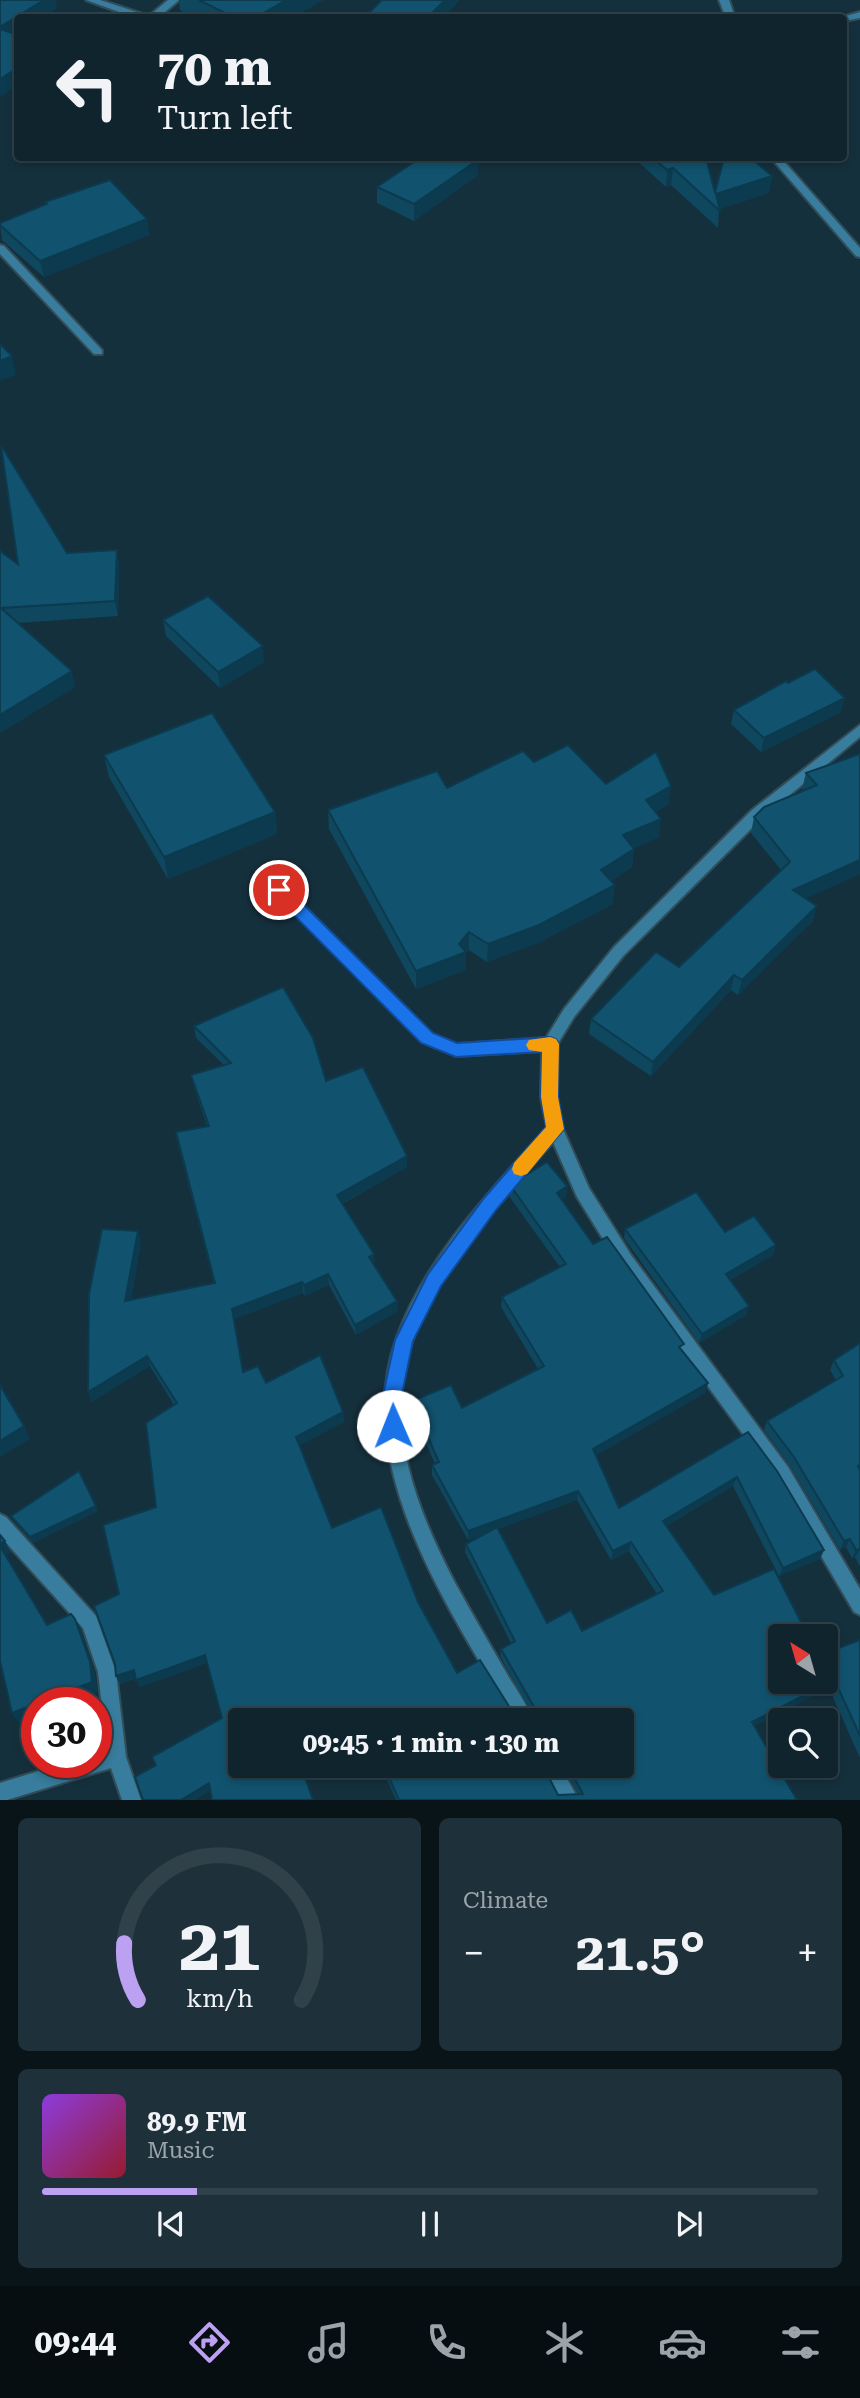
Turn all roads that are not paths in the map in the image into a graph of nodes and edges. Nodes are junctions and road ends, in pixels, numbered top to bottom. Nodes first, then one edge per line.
1 (90, 0) edge
2 (174, 0) edge
3 (136, 14) edge
4 (155, 14) edge
5 (779, 161) edge
6 (0, 248) edge
7 (860, 254) edge
8 (98, 352) dead end
9 (860, 730) edge
10 (279, 890) dead end
11 (550, 1044) junction
12 (555, 1129) junction
13 (0, 1523) edge
14 (860, 1606) edge
15 (517, 1708) edge
16 (117, 1757) junction
17 (557, 1778) edge
18 (0, 1792) edge
19 (132, 1800) edge
20 (570, 1800) edge

1 - 3 street
2 - 4 street
5 - 7 street
6 - 8 street
9 - 11 street
10 - 11 street
11 - 12 street
12 - 14 street
12 - 15 street
13 - 16 street
16 - 18 street
16 - 19 street
17 - 20 street

